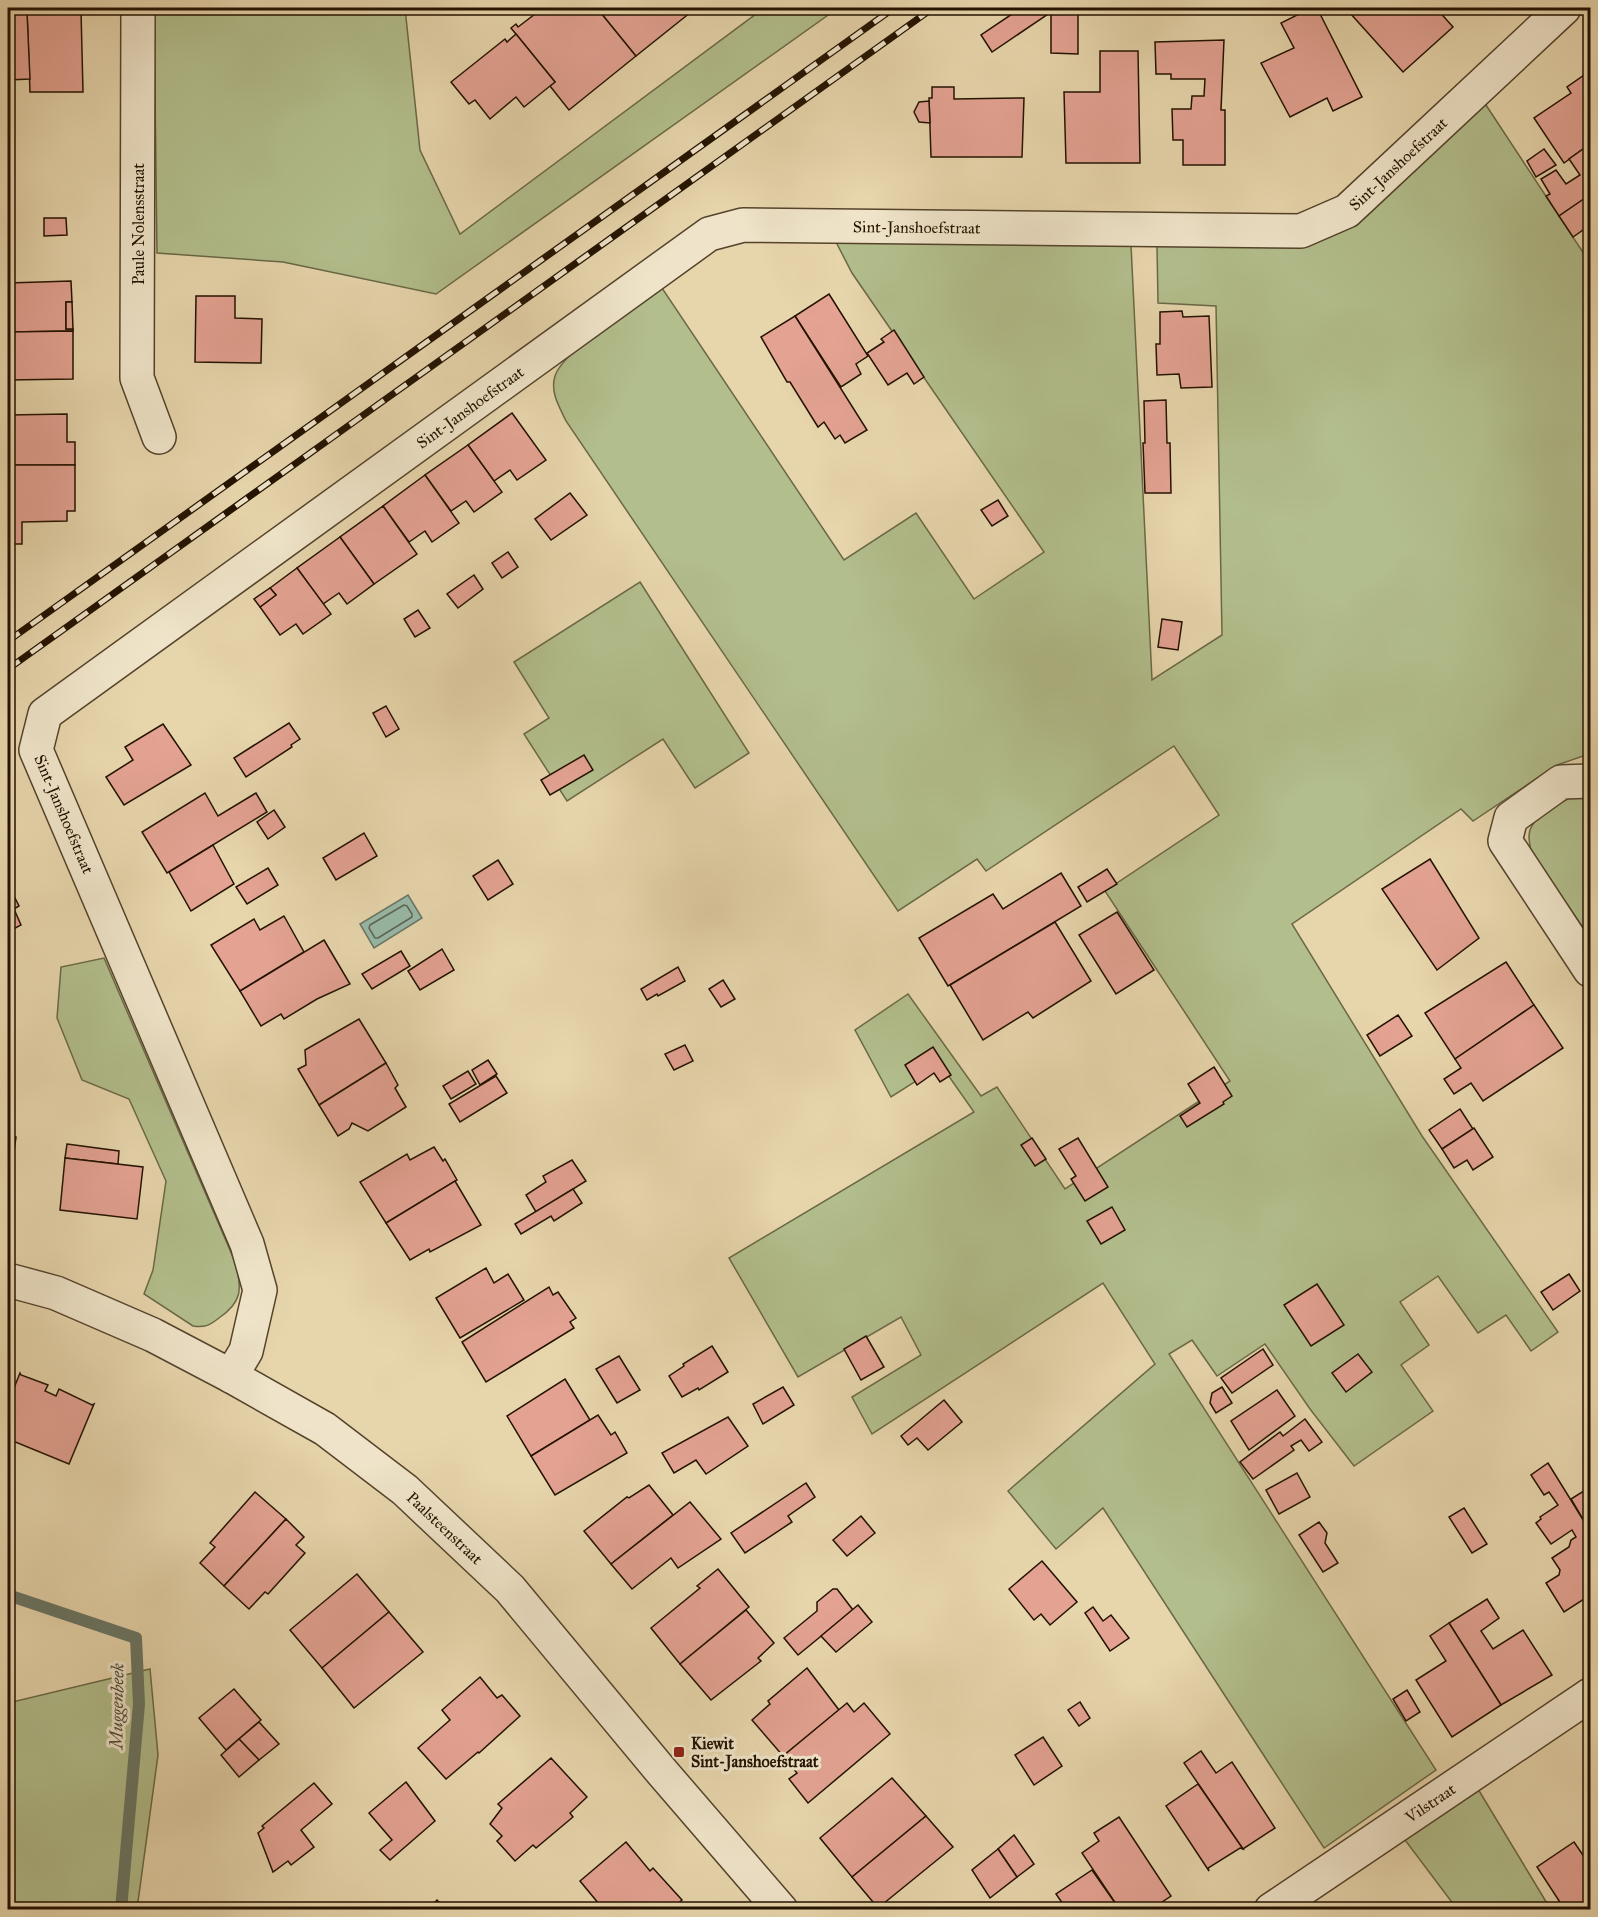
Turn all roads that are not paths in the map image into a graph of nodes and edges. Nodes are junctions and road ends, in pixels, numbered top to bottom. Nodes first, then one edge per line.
1 (138, 8) edge
2 (1564, 8) edge
3 (159, 437) dead end
4 (1590, 781) edge
5 (1590, 970) edge
6 (8, 1280) edge
7 (231, 1376) junction
8 (1590, 1695) edge
9 (781, 1910) edge
10 (1271, 1910) edge

1 - 3 street, Paule Nolensstraat
2 - 7 street, Sint-Janshoefstraat
4 - 5 street
6 - 7 street, Paalsteenstraat
7 - 9 street, Paalsteenstraat
8 - 10 street, Vilstraat

